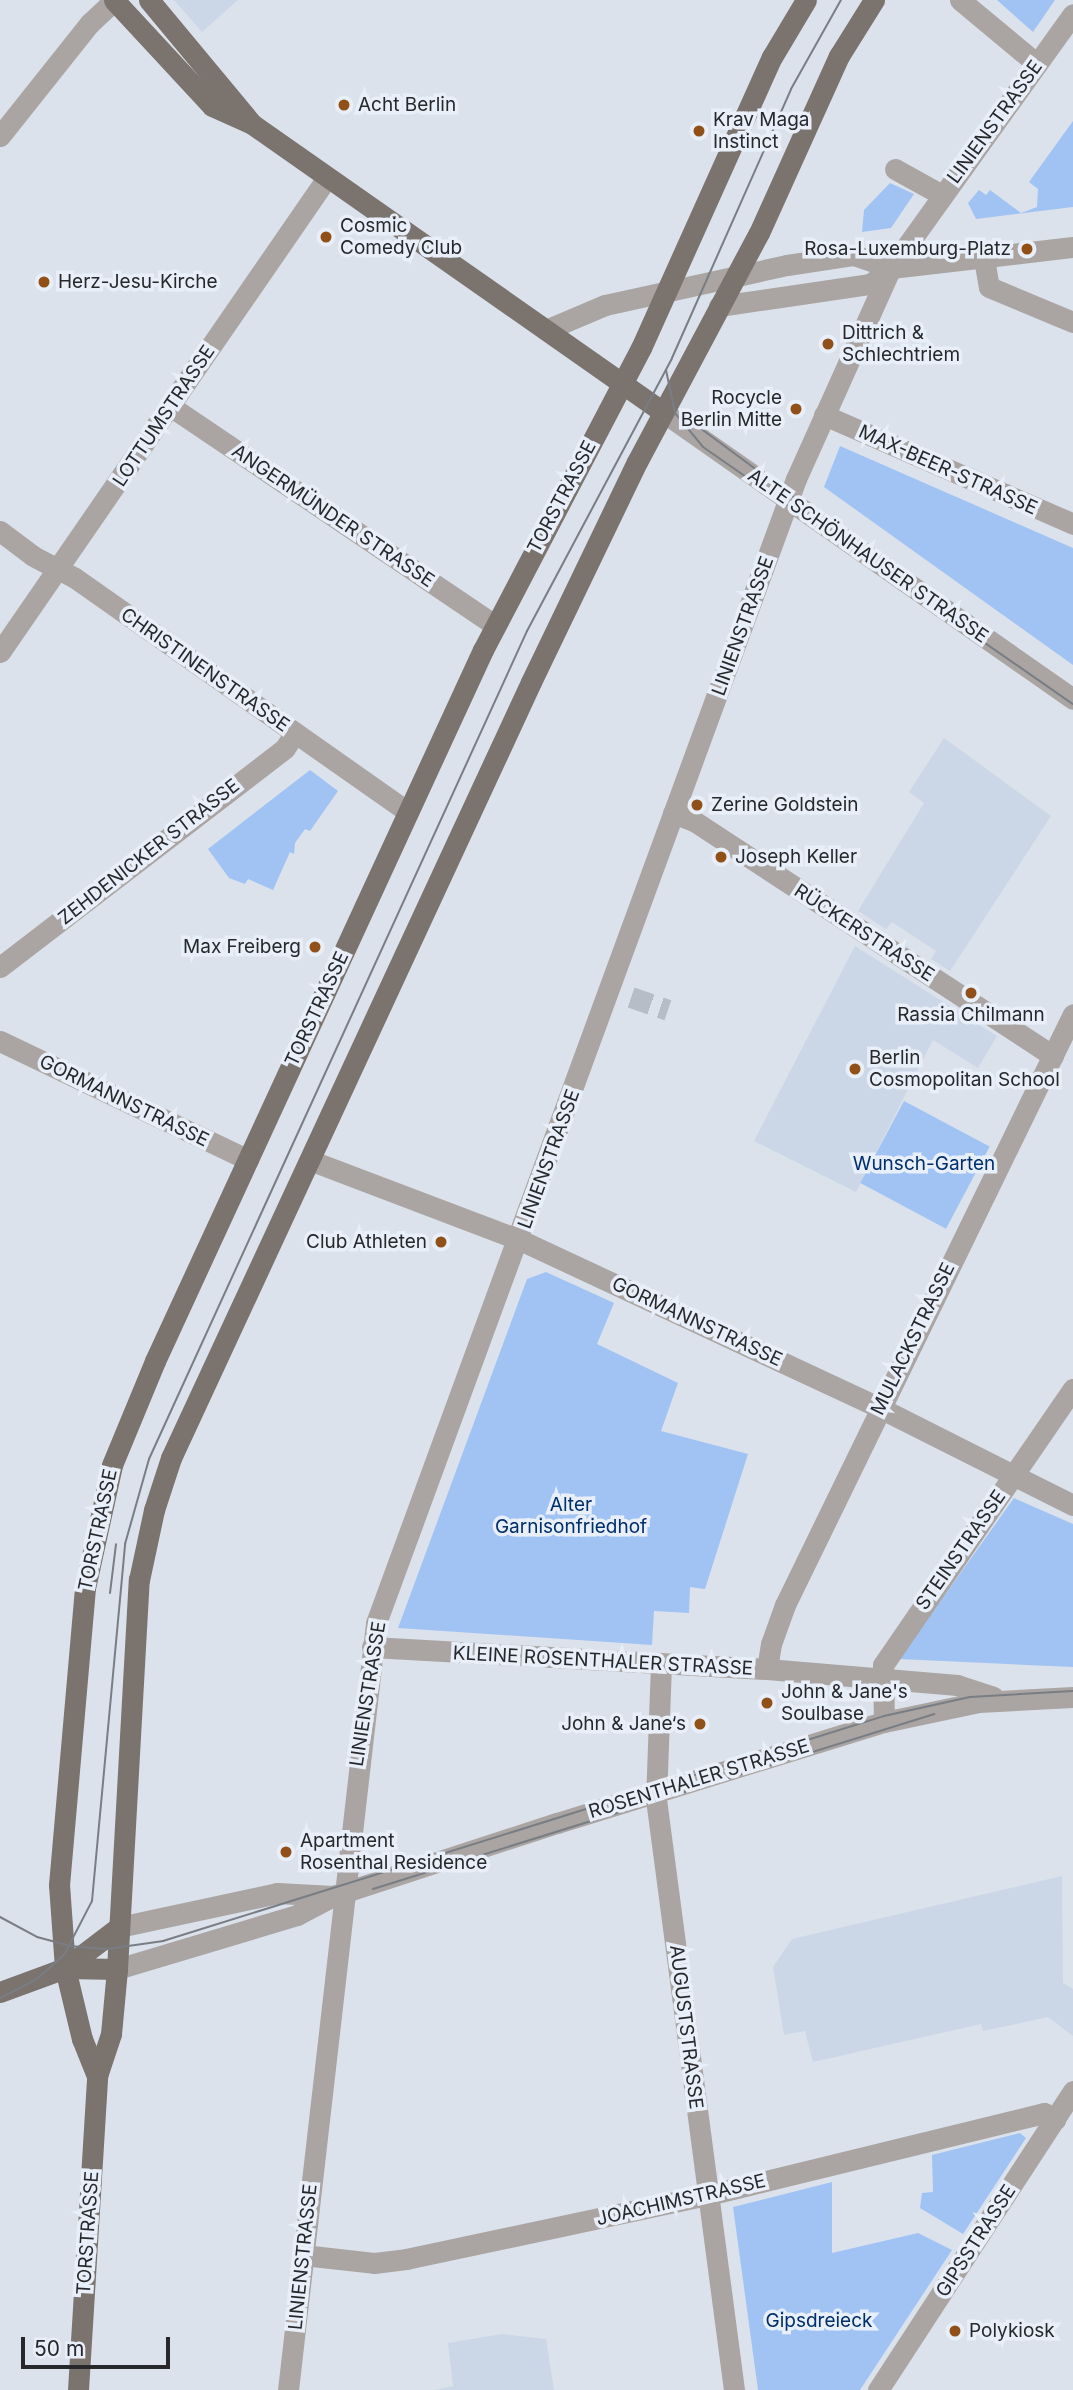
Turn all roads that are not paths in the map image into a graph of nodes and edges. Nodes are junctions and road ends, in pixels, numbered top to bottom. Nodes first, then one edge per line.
1 (114, 0) edge
2 (149, 0) edge
3 (806, 0) edge
4 (874, 0) edge
5 (960, 0) edge
6 (1073, 14) edge
7 (1037, 64) junction
8 (252, 124) junction
9 (0, 136) edge
10 (895, 169) dead end
11 (326, 179) junction
12 (942, 195) junction
13 (1073, 247) edge
14 (984, 258) junction
15 (891, 268) junction
16 (736, 274) junction
17 (667, 291) junction
18 (719, 306) junction
19 (1073, 322) edge
20 (545, 330) junction
21 (622, 384) junction
22 (170, 406) junction
23 (663, 412) junction
24 (824, 415) junction
25 (790, 500) junction
26 (1073, 524) edge
27 (0, 531) edge
28 (58, 569) junction
29 (495, 625) junction
30 (0, 652) edge
31 (1073, 699) edge
32 (294, 734) junction
33 (408, 812) junction
34 (673, 813) junction
35 (0, 967) edge
36 (1073, 1014) edge
37 (0, 1041) edge
38 (1053, 1056) junction
39 (247, 1160) junction
40 (312, 1161) junction
41 (520, 1240) junction
42 (1073, 1389) edge
43 (880, 1408) junction
44 (1012, 1477) junction
45 (1073, 1506) edge
46 (372, 1647) junction
47 (661, 1664) junction
48 (767, 1669) junction
49 (884, 1680) junction
50 (1073, 1697) edge
51 (999, 1700) junction
52 (884, 1722) junction
53 (656, 1793) junction
54 (338, 1894) junction
55 (119, 1927) junction
56 (65, 1968) junction
57 (117, 1969) junction
58 (0, 1992) edge
59 (97, 2076) junction
60 (1073, 2091) edge
61 (1055, 2119) junction
62 (708, 2195) junction
63 (303, 2255) junction
64 (78, 2390) edge
65 (288, 2390) edge
66 (734, 2390) edge
67 (878, 2390) edge

1 - 8 main road
1 - 9 street
2 - 8 main road
3 - 17 main road, TORSTRASSE
4 - 16 main road
5 - 7 street
6 - 7 street, LINIENSTRASSE
7 - 12 street, LINIENSTRASSE
8 - 11 main road
10 - 12 street
11 - 20 main road
11 - 22 street, LOTTUMSTRASSE
12 - 15 street, LINIENSTRASSE
13 - 14 street
14 - 15 street
14 - 19 street
15 - 16 street
15 - 18 street
15 - 24 street, LINIENSTRASSE
16 - 17 street
16 - 18 main road
17 - 20 street
17 - 21 main road, TORSTRASSE
18 - 23 main road
20 - 21 main road
21 - 23 main road
21 - 29 main road, TORSTRASSE
22 - 28 street, LOTTUMSTRASSE
22 - 29 street, ANGERMÜNDER STRASSE
23 - 25 street, ALTE SCHÖNHAUSER STRASSE
23 - 40 main road
24 - 25 street, LINIENSTRASSE
24 - 26 street, MAX-BEER-STRASSE
25 - 31 street, ALTE SCHÖNHAUSER STRASSE
25 - 34 street, LINIENSTRASSE
27 - 28 street, CHRISTINENSTRASSE
28 - 30 street, LOTTUMSTRASSE
28 - 32 street, CHRISTINENSTRASSE
29 - 33 main road, TORSTRASSE
32 - 33 street, CHRISTINENSTRASSE
32 - 35 street, ZEHDENICKER STRASSE
33 - 39 main road, TORSTRASSE
34 - 38 street, RÜCKERSTRASSE
34 - 41 street, LINIENSTRASSE
36 - 38 street, MULACKSTRASSE
37 - 39 street, GORMANNSTRASSE
38 - 43 street, MULACKSTRASSE
39 - 56 main road, TORSTRASSE
40 - 41 street, GORMANNSTRASSE
40 - 55 main road
41 - 43 street, GORMANNSTRASSE
41 - 46 street, LINIENSTRASSE
42 - 44 street, STEINSTRASSE
43 - 44 street, GORMANNSTRASSE
43 - 48 street, MULACKSTRASSE
44 - 45 street, GORMANNSTRASSE
44 - 49 street, STEINSTRASSE
46 - 47 street, KLEINE ROSENTHALER STRASSE
46 - 54 street, LINIENSTRASSE
47 - 48 street, KLEINE ROSENTHALER STRASSE
47 - 53 street, AUGUSTSTRASSE
48 - 49 street, KLEINE ROSENTHALER STRASSE
49 - 51 street, KLEINE ROSENTHALER STRASSE
49 - 52 street, STEINSTRASSE
50 - 51 street, ROSENTHALER STRASSE
51 - 52 street, ROSENTHALER STRASSE
52 - 53 street, ROSENTHALER STRASSE
53 - 54 street, ROSENTHALER STRASSE
53 - 62 street, AUGUSTSTRASSE
54 - 55 street, ROSENTHALER STRASSE
54 - 57 street, ROSENTHALER STRASSE
54 - 63 street, LINIENSTRASSE
55 - 56 main road
55 - 57 main road, TORSTRASSE
56 - 57 main road
56 - 58 main road
56 - 59 main road, TORSTRASSE
57 - 59 main road, TORSTRASSE
59 - 64 main road, TORSTRASSE
60 - 61 street, GIPSSTRASSE
61 - 62 street, JOACHIMSTRASSE
61 - 67 street, GIPSSTRASSE
62 - 63 street, JOACHIMSTRASSE
62 - 66 street, AUGUSTSTRASSE
63 - 65 street, LINIENSTRASSE

